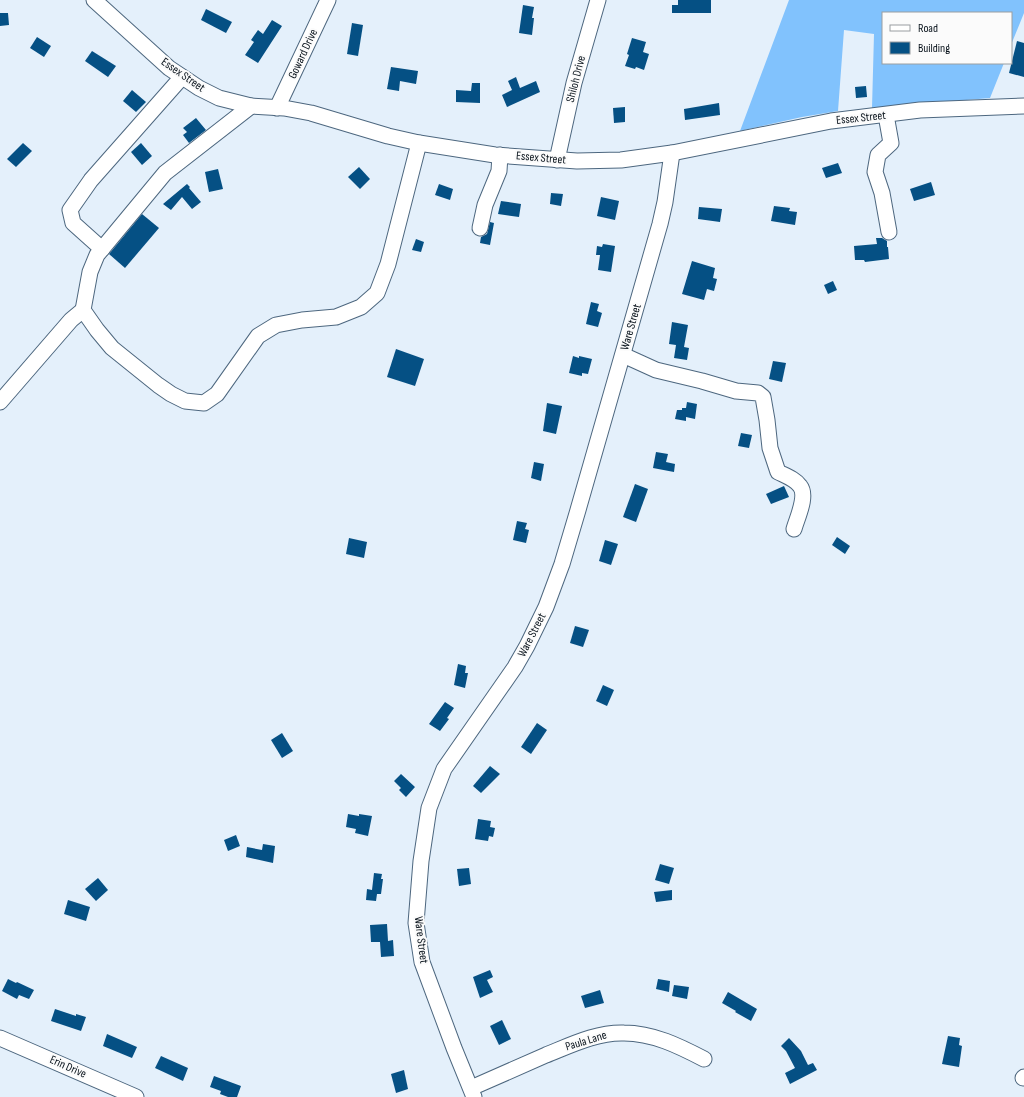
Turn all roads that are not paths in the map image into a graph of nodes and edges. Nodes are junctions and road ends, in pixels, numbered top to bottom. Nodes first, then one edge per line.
1 (94, 0) edge
2 (328, 0) edge
3 (598, 0) edge
4 (182, 77) junction
5 (251, 106) junction
6 (1024, 106) edge
7 (278, 108) junction
8 (886, 115) junction
9 (419, 143) junction
10 (672, 153) junction
11 (500, 155) junction
12 (557, 160) junction
13 (480, 228) dead end
14 (889, 232) dead end
15 (102, 249) junction
16 (83, 310) junction
17 (623, 355) junction
18 (0, 402) edge
19 (794, 529) dead end
20 (0, 1038) edge
21 (704, 1059) dead end
22 (472, 1093) edge
23 (136, 1097) edge

1 - 4 street, Essex Street
2 - 7 street, Goward Drive
3 - 12 street, Shiloh Drive
4 - 5 street, Essex Street
4 - 15 street
5 - 7 street, Essex Street
5 - 15 street
6 - 8 street, Essex Street
7 - 9 street, Essex Street
8 - 10 street, Essex Street
8 - 14 street
9 - 11 street, Essex Street
9 - 16 street
10 - 12 street, Essex Street
10 - 17 street, Ware Street
11 - 12 street, Essex Street
11 - 13 street
15 - 16 street
16 - 18 street
17 - 19 street
17 - 22 street, Ware Street
20 - 23 street, Erin Drive
21 - 22 street, Paula Lane

